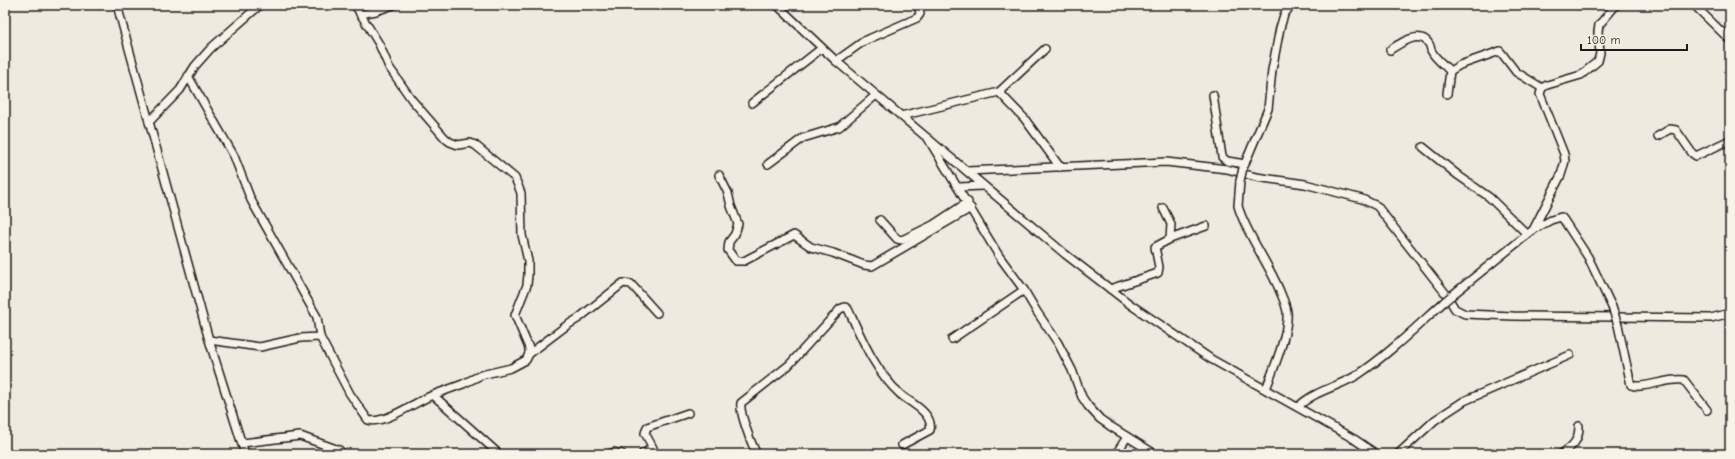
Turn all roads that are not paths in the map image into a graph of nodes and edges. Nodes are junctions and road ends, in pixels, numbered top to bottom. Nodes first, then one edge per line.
1 (117, 5) edge
2 (260, 5) edge
3 (355, 5) edge
4 (393, 5) edge
5 (778, 5) edge
6 (918, 5) edge
7 (1290, 5) edge
8 (1616, 5) edge
9 (1694, 5) edge
10 (360, 14) junction
11 (1730, 40) edge
12 (822, 48) junction
13 (1045, 49) dead end
14 (1390, 50) dead end
15 (836, 61) junction
16 (1450, 71) junction
17 (188, 76) junction
18 (1542, 88) junction
19 (999, 92) junction
20 (876, 94) junction
21 (1447, 94) dead end
22 (1213, 95) dead end
23 (752, 103) dead end
24 (901, 116) junction
25 (149, 122) junction
26 (926, 136) junction
27 (1658, 136) dead end
28 (1730, 140) edge
29 (1423, 148) dead end
30 (768, 164) dead end
31 (1244, 166) junction
32 (1060, 167) junction
33 (967, 171) junction
34 (718, 175) dead end
35 (983, 186) junction
36 (959, 187) junction
37 (969, 205) junction
38 (1163, 208) dead end
39 (880, 220) dead end
40 (1206, 226) dead end
41 (1530, 232) junction
42 (1170, 239) junction
43 (1110, 289) junction
44 (1024, 290) junction
45 (657, 313) dead end
46 (1730, 313) edge
47 (320, 337) junction
48 (952, 339) dead end
49 (209, 340) junction
50 (529, 354) junction
51 (1570, 355) dead end
52 (1266, 389) junction
53 (433, 395) junction
54 (1298, 407) junction
55 (1707, 410) dead end
56 (688, 413) dead end
57 (1579, 426) dead end
58 (1127, 437) junction
59 (242, 443) junction
60 (902, 445) dead end
61 (245, 454) edge
62 (343, 454) edge
63 (499, 454) edge
64 (610, 454) edge
65 (622, 454) edge
66 (642, 454) edge
67 (757, 454) edge
68 (1116, 454) edge
69 (1156, 454) edge
70 (1376, 454) edge
71 (1398, 454) edge
72 (1561, 454) edge

1 - 25 street
2 - 17 street
3 - 10 street
4 - 10 street
5 - 12 street
6 - 15 street
7 - 31 street
8 - 18 street
9 - 11 street
10 - 50 street
12 - 15 street
12 - 23 street
13 - 19 street
14 - 16 street
15 - 20 street
16 - 18 street
16 - 21 street
17 - 25 street
17 - 47 street
18 - 41 street
19 - 24 street
19 - 32 street
20 - 24 street
20 - 30 street
22 - 31 street
24 - 26 street
25 - 49 street
26 - 33 street
26 - 36 street
27 - 28 street
29 - 41 street
31 - 52 street, bridge
32 - 33 street
32 - 46 street
33 - 35 street
34 - 37 street
35 - 36 street
35 - 43 street
36 - 37 street
37 - 39 street
37 - 44 street
38 - 42 street
40 - 42 street
41 - 54 street, bridge
41 - 55 street, bridge
42 - 43 street
43 - 52 street
44 - 48 street
44 - 58 street
45 - 50 street
47 - 49 street
47 - 53 street
49 - 59 street
50 - 53 street
51 - 71 street
52 - 54 street
53 - 63 street
54 - 70 street
56 - 66 street
57 - 72 street
58 - 68 street
58 - 69 street
59 - 61 street
59 - 62 street
60 - 67 street
64 - 65 street

